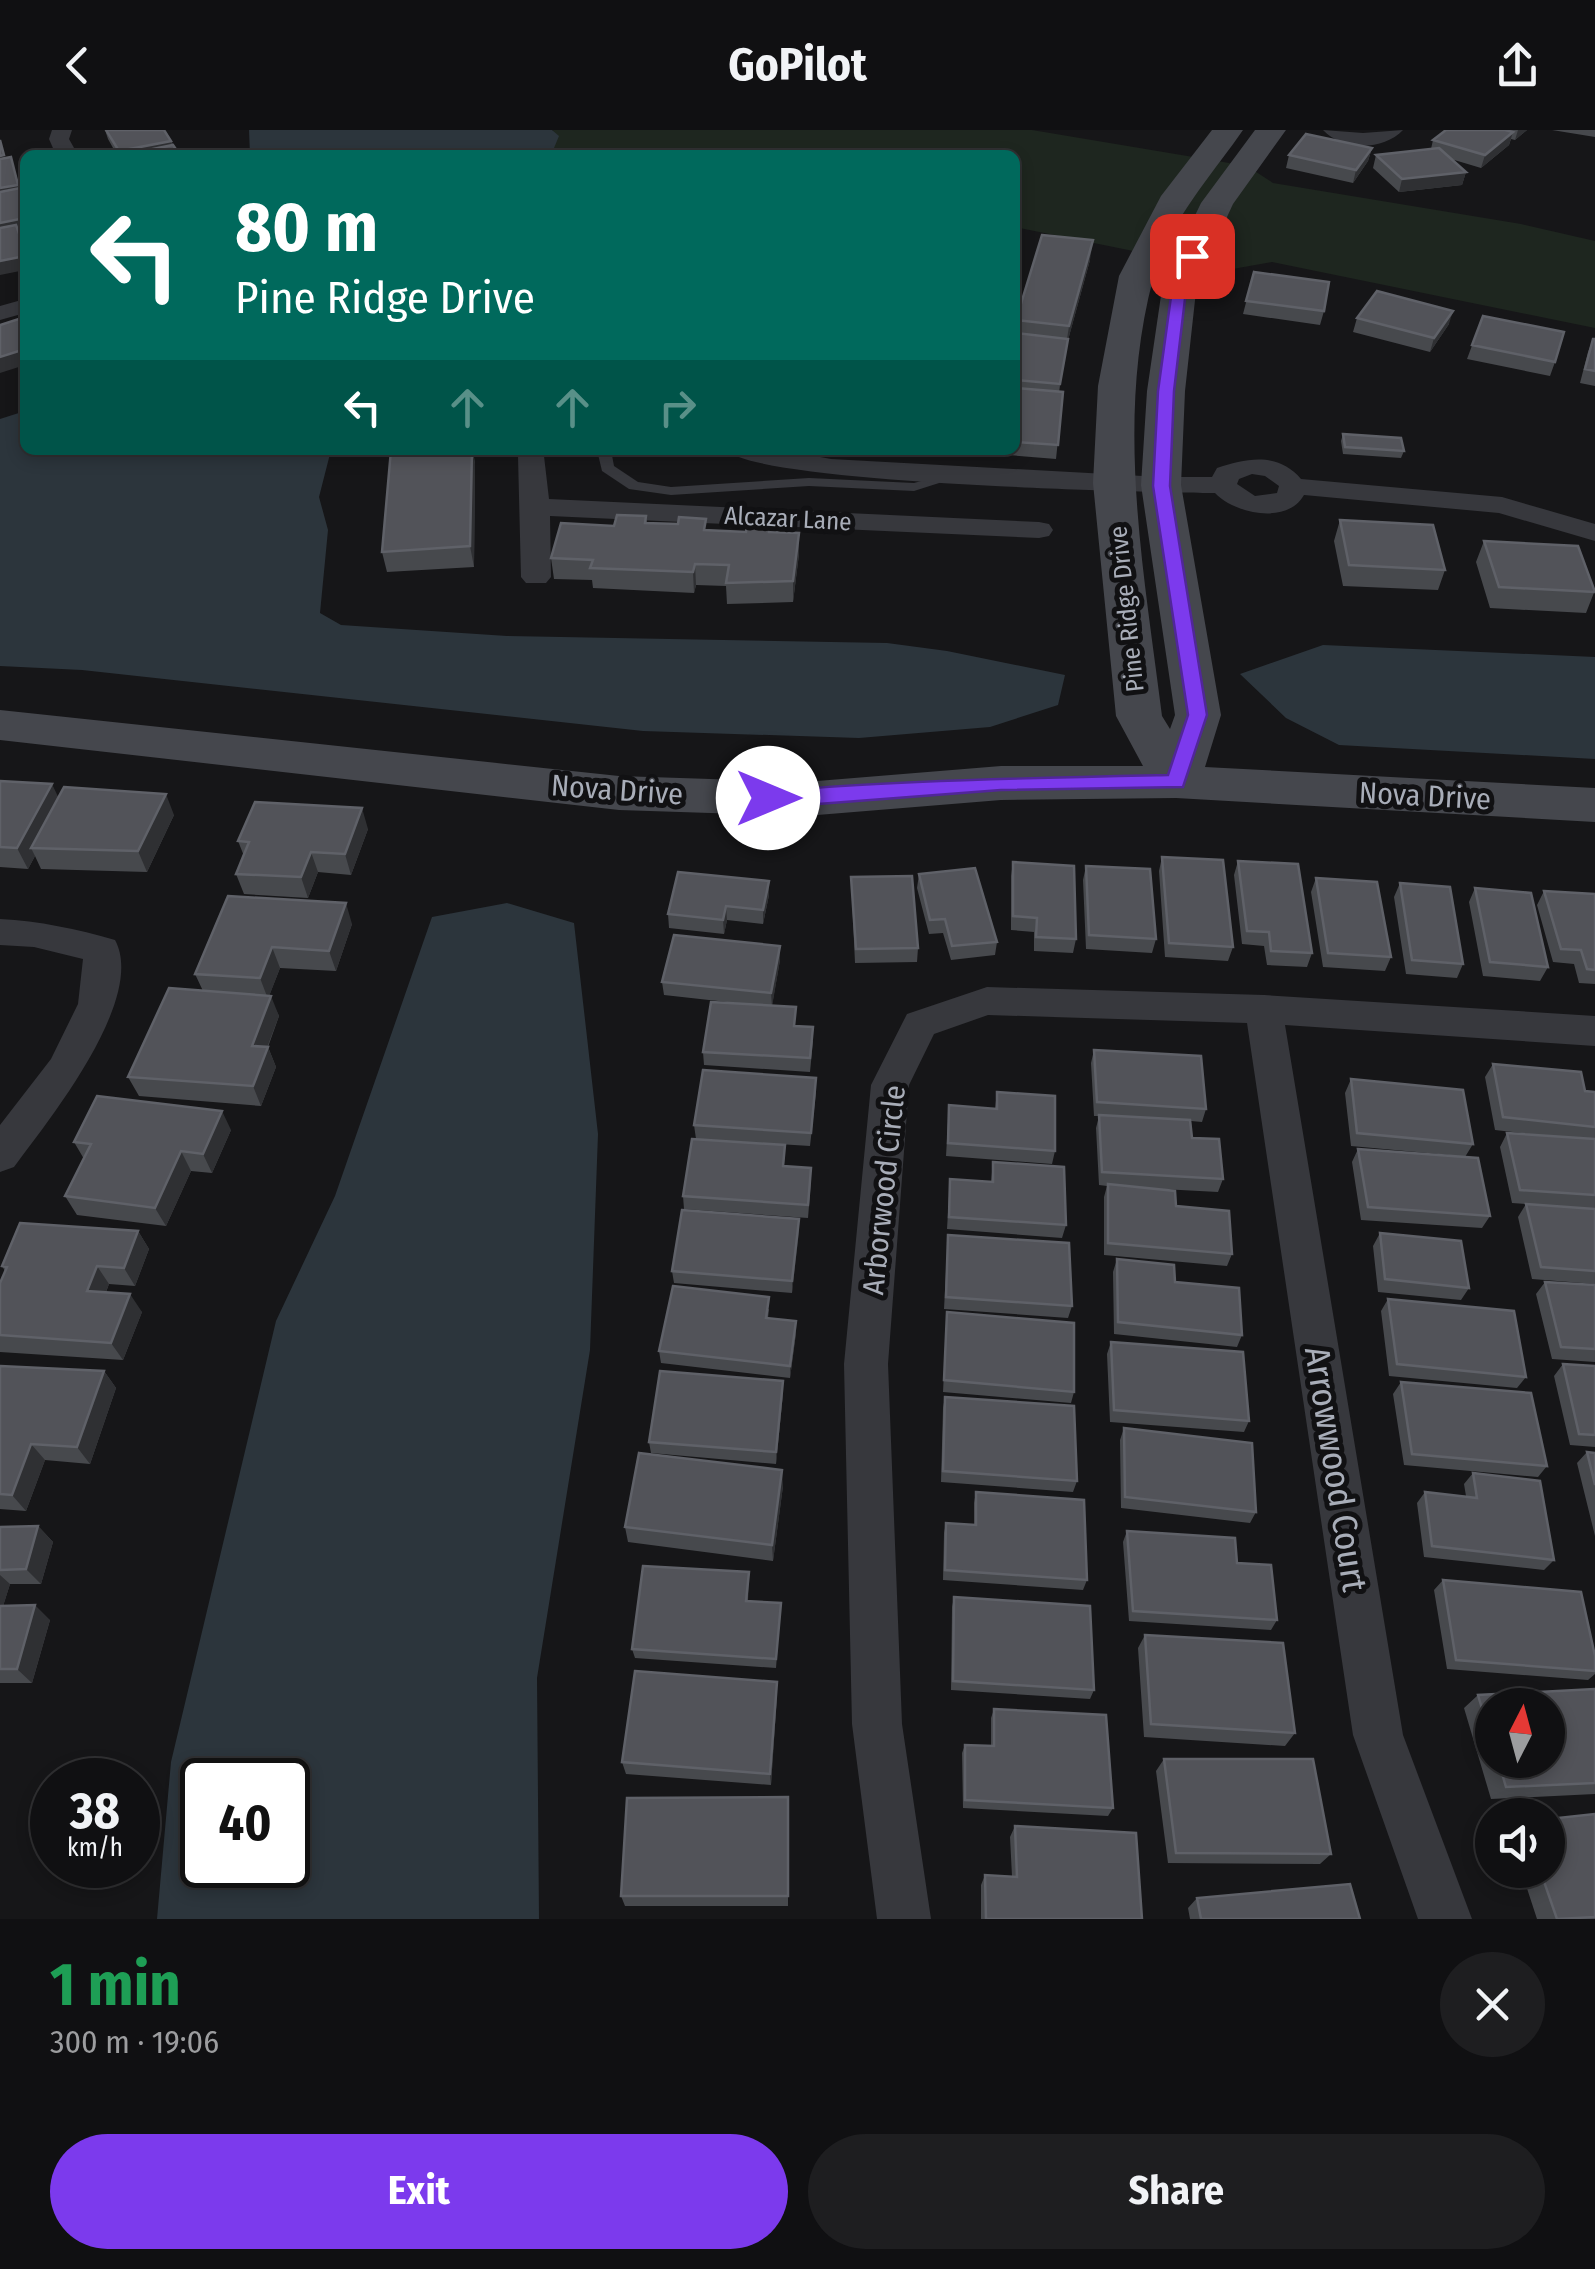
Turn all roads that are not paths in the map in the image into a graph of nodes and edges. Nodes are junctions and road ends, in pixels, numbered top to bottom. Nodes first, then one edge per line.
1 (1228, 130) edge
2 (1271, 130) edge
3 (1333, 130) edge
4 (1393, 130) edge
5 (532, 455) edge
6 (605, 455) edge
7 (767, 455) edge
8 (955, 463) edge
9 (1113, 483) junction
10 (1224, 485) junction
11 (1161, 486) junction
12 (1294, 486) junction
13 (536, 508) junction
14 (950, 526) junction
15 (1039, 530) dead end
16 (1595, 533) edge
17 (536, 577) dead end
18 (0, 725) edge
19 (1176, 782) junction
20 (1595, 805) edge
21 (0, 932) edge
22 (1264, 1009) junction
23 (1595, 1031) edge
24 (0, 1154) edge
25 (904, 1919) edge
26 (1445, 1919) edge

1 - 9 street, Pine Ridge Drive
2 - 11 street, Pine Ridge Drive
3 - 4 street
5 - 13 street
6 - 8 lane
7 - 8 street
8 - 9 street
8 - 14 street
9 - 11 street
9 - 19 street, Pine Ridge Drive
10 - 11 street
10 - 12 street
10 - 12 street
11 - 19 street, Pine Ridge Drive
12 - 16 street
13 - 14 street, Alcazar Lane
13 - 17 street
14 - 15 street, Alcazar Lane
18 - 19 street, Nova Drive
19 - 20 street, Nova Drive
21 - 24 street
22 - 23 street, Arborwood Circle
22 - 25 street, Arborwood Circle
22 - 26 street, Arrowwood Court

